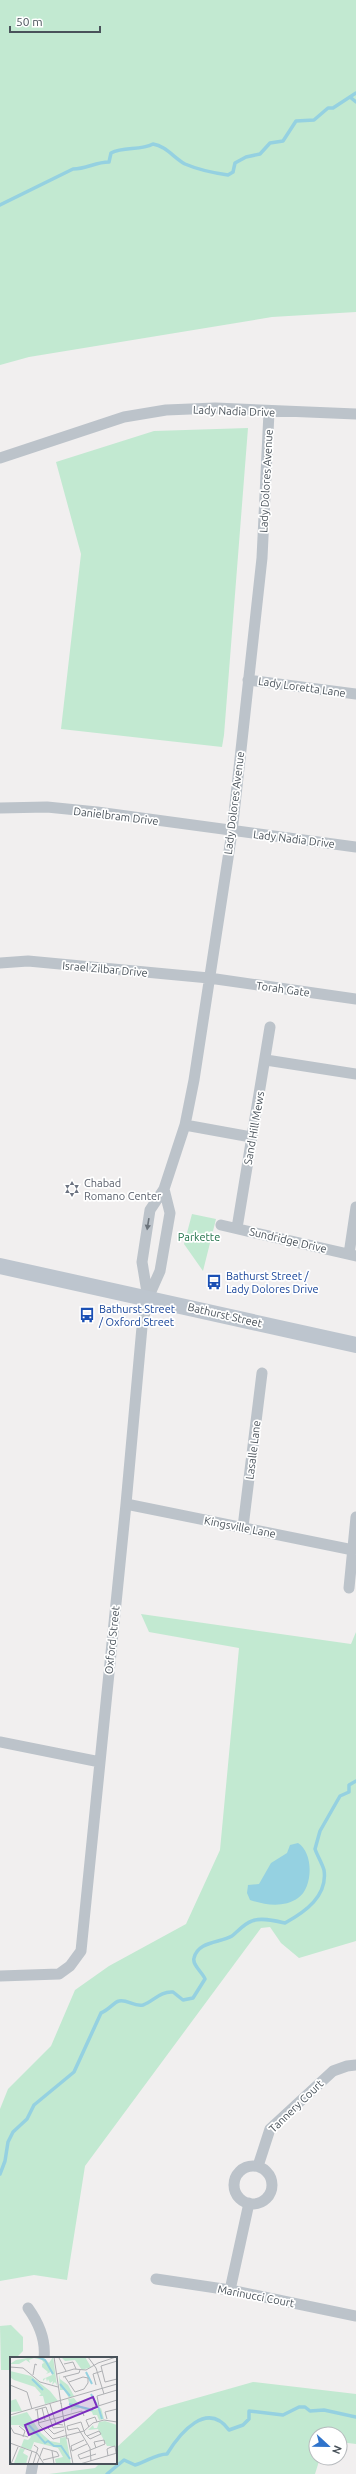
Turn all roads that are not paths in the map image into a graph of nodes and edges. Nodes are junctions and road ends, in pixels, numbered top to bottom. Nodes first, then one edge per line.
1 (270, 412) junction
2 (356, 414) edge
3 (0, 458) edge
4 (248, 680) junction
5 (356, 694) edge
6 (0, 808) edge
7 (232, 832) junction
8 (356, 847) edge
9 (0, 964) edge
10 (209, 978) junction
11 (356, 999) edge
12 (270, 1027) dead end
13 (266, 1060) junction
14 (356, 1074) edge
15 (185, 1124) junction
16 (251, 1137) junction
17 (164, 1189) junction
18 (356, 1207) edge
19 (221, 1224) dead end
20 (237, 1228) junction
21 (353, 1255) edge
22 (0, 1266) edge
23 (148, 1298) junction
24 (356, 1345) edge
25 (262, 1373) dead end
26 (126, 1504) junction
27 (356, 1516) edge
28 (243, 1527) junction
29 (353, 1550) junction
30 (349, 1588) dead end
31 (0, 1742) edge
32 (100, 1762) junction
33 (0, 1976) edge
34 (356, 2065) edge
35 (258, 2166) junction
36 (249, 2203) junction
37 (156, 2279) dead end
38 (230, 2290) junction
39 (28, 2308) dead end
40 (356, 2316) edge
41 (44, 2357) edge
42 (33, 2464) edge
43 (32, 2474) edge

1 - 2 street, Lady Nadia Drive
1 - 3 street, Lady Nadia Drive
1 - 4 street, Lady Dolores Avenue
4 - 5 street, Lady Loretta Lane
4 - 7 street, Lady Dolores Avenue
6 - 7 street, Danielbram Drive
7 - 8 street, Lady Nadia Drive
7 - 10 street, Lady Dolores Avenue
9 - 10 street, Israel Zilbar Drive
10 - 11 street, Torah Gate
10 - 15 street, Lady Dolores Avenue
12 - 13 street, Sand Hill Mews
13 - 14 street
13 - 16 street, Sand Hill Mews
15 - 16 street
15 - 17 street, Lady Dolores Avenue
16 - 20 street, Sand Hill Mews
17 - 23 street
17 -> 23 street, Lady Dolores Avenue
18 - 21 street
19 - 20 street, Sundridge Drive
20 - 21 street, Sundridge Drive
22 - 23 main road, Bathurst Street
23 - 24 main road, Bathurst Street
23 - 26 street, Oxford Street
25 - 28 street, Lasalle Lane
26 - 28 street, Kingsville Lane
26 - 32 street, Oxford Street
27 - 29 street
28 - 29 street, Kingsville Lane
29 - 30 street
31 - 32 street
32 - 33 street, Oxford Street
34 - 35 street, Tannery Court
35 - 36 street
35 - 36 street
36 - 38 street
37 - 38 street, Marinucci Court
38 - 40 street, Marinucci Court
39 - 41 street
42 - 43 street

